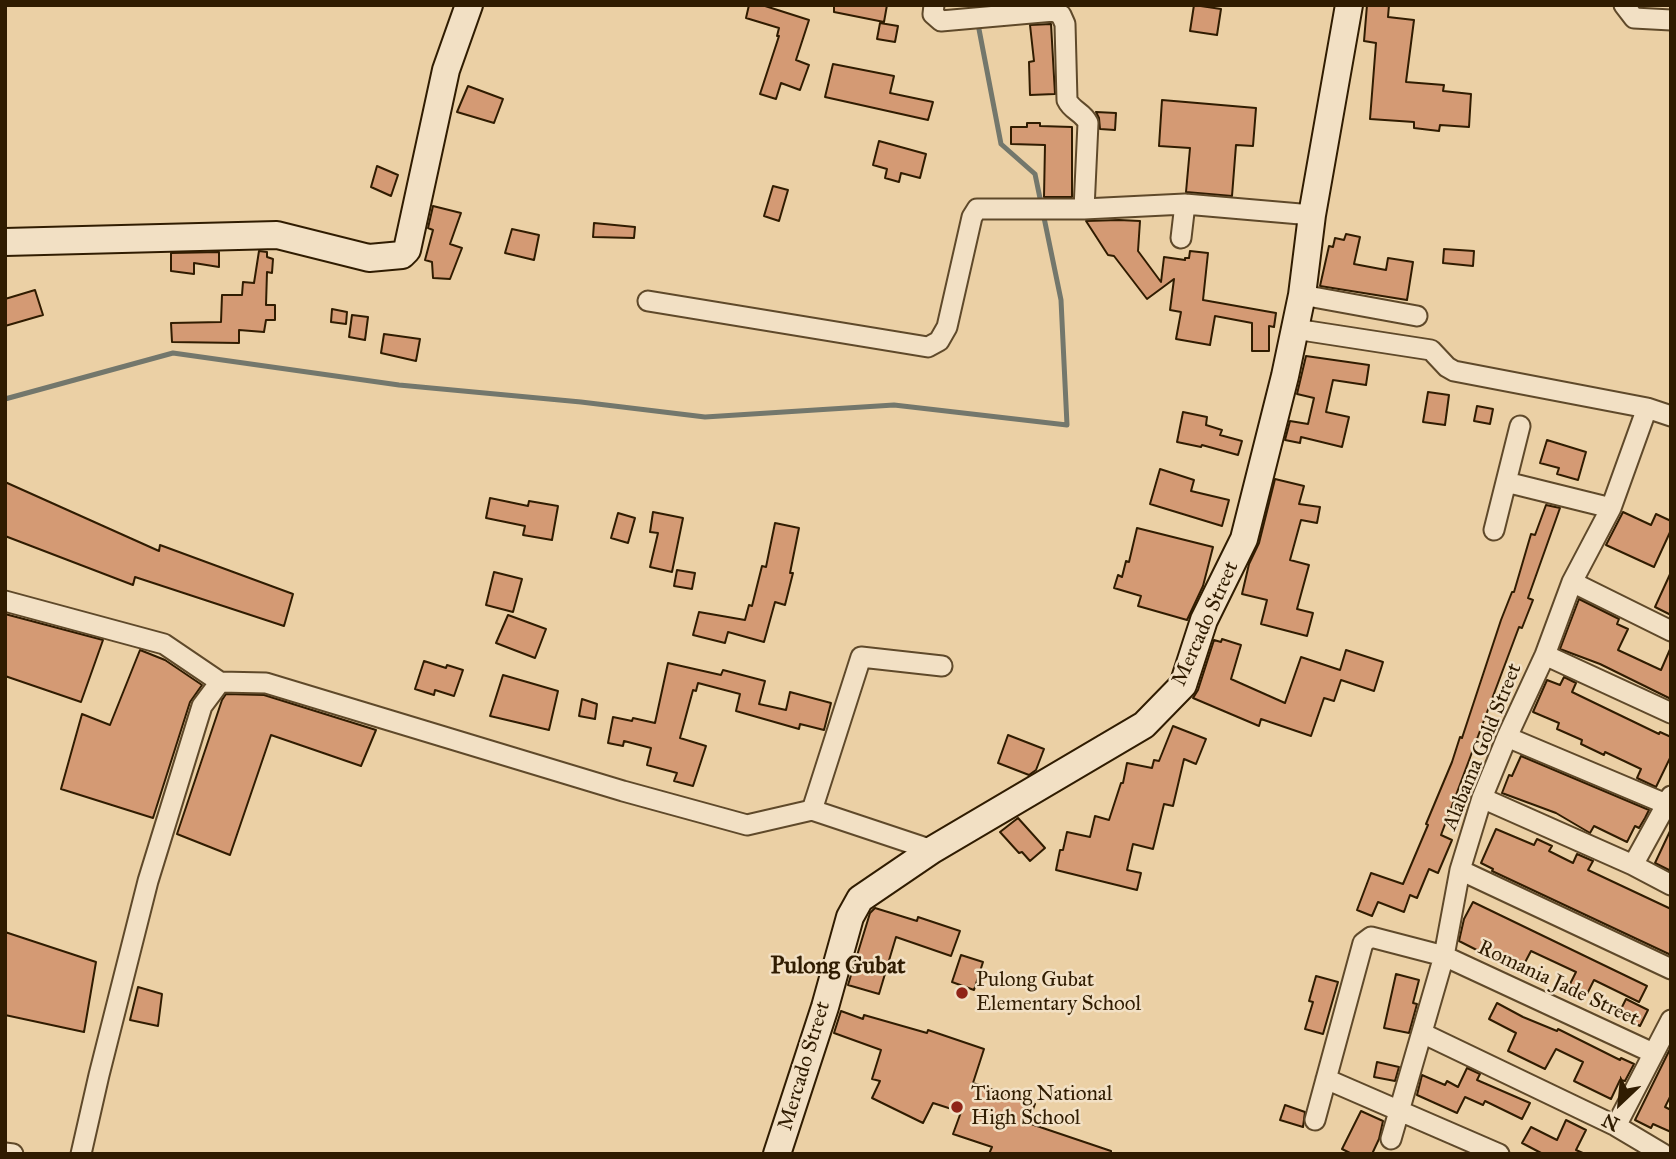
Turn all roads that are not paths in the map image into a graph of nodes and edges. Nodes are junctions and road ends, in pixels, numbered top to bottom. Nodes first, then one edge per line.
1 (469, 5) edge
2 (934, 5) edge
3 (1349, 5) edge
4 (1625, 5) edge
5 (1671, 20) edge
6 (1185, 204) junction
7 (1084, 209) junction
8 (1312, 215) junction
9 (1181, 238) dead end
10 (5, 242) edge
11 (1302, 295) junction
12 (648, 301) dead end
13 (1417, 316) dead end
14 (1295, 329) junction
15 (1647, 408) junction
16 (1671, 416) edge
17 (1520, 426) dead end
18 (1506, 482) junction
19 (1611, 508) junction
20 (1494, 530) dead end
21 (1572, 582) junction
22 (5, 601) edge
23 (1671, 631) edge
24 (1545, 655) junction
25 (942, 666) dead end
26 (220, 682) junction
27 (1671, 713) edge
28 (1507, 737) junction
29 (1482, 798) junction
30 (1669, 800) edge
31 (812, 810) junction
32 (932, 849) junction
33 (1633, 865) junction
34 (1460, 870) junction
35 (1671, 885) edge
36 (1444, 956) junction
37 (1671, 969) edge
38 (1671, 1020) edge
39 (1422, 1033) junction
40 (1653, 1053) junction
41 (1326, 1079) junction
42 (1400, 1109) junction
43 (1315, 1120) dead end
44 (1615, 1126) junction
45 (1391, 1139) dead end
46 (5, 1153) edge
47 (13, 1154) edge
48 (81, 1154) edge
49 (778, 1154) edge
50 (1499, 1154) edge
51 (1663, 1154) edge

1 - 10 street
2 - 7 street
3 - 8 street, Mercado Street
4 - 5 street
6 - 7 street
6 - 8 street
6 - 9 street
7 - 12 street
8 - 11 street, Mercado Street
11 - 13 street
11 - 14 street, Mercado Street
14 - 15 street
14 - 32 street, Mercado Street
15 - 16 street
15 - 19 street, Alabama Gold Street
17 - 18 street
18 - 19 street
18 - 20 street
19 - 21 street, Alabama Gold Street
21 - 23 street
21 - 24 street, Alabama Gold Street
22 - 26 street
24 - 27 street
24 - 28 street, Alabama Gold Street
25 - 31 street
26 - 31 street
26 - 48 street
28 - 29 street, Alabama Gold Street
28 - 30 street
29 - 33 street
29 - 34 street, Alabama Gold Street
30 - 33 street
31 - 32 street
32 - 49 street, Mercado Street
33 - 35 street
34 - 36 street, Alabama Gold Street
34 - 37 street
36 - 39 street, Alabama Gold Street
36 - 40 street, Romania Jade Street
36 - 41 street, Romania Jade Street
38 - 40 street
39 - 42 street, Alabama Gold Street
39 - 44 street
40 - 44 street
41 - 42 street
41 - 43 street
42 - 45 street, Alabama Gold Street
42 - 50 street
44 - 51 street
46 - 47 street

